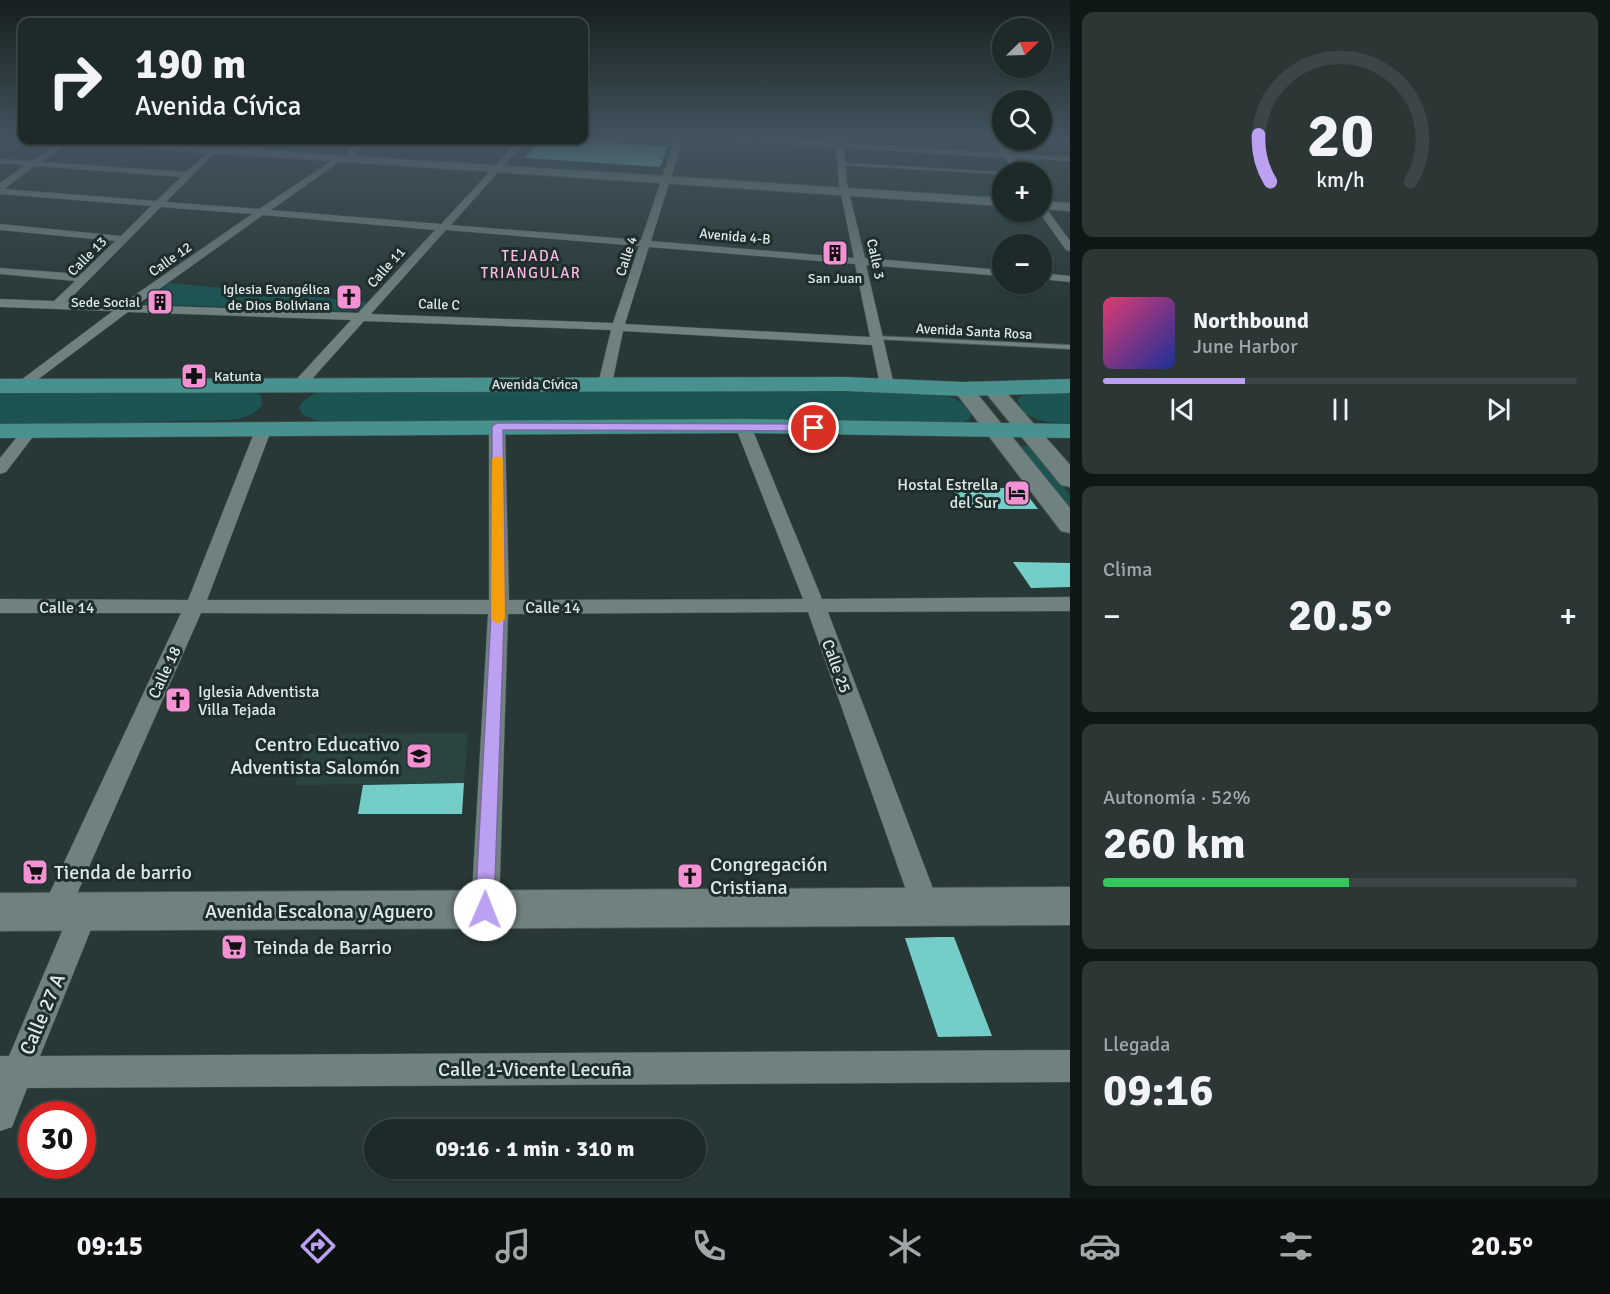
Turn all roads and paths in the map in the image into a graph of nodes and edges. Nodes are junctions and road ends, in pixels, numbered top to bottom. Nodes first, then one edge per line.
1 (63, 195) edge
2 (168, 195) edge
3 (286, 195) edge
4 (472, 195) edge
5 (660, 195) edge
6 (847, 195) edge
7 (922, 195) edge
8 (1052, 198) edge
9 (1070, 199) edge
10 (992, 201) edge
11 (159, 204) junction
12 (1052, 206) edge
13 (1070, 207) edge
14 (262, 212) junction
15 (1052, 222) edge
16 (0, 227) edge
17 (442, 227) junction
18 (124, 239) junction
19 (646, 243) junction
20 (1070, 248) edge
21 (861, 261) junction
22 (0, 271) edge
23 (992, 272) edge
24 (1052, 277) edge
25 (84, 278) junction
26 (1070, 279) edge
27 (0, 303) edge
28 (57, 305) junction
29 (126, 308) junction
30 (362, 316) junction
31 (618, 327) junction
32 (877, 339) junction
33 (1070, 347) edge
34 (605, 384) junction
35 (887, 385) junction
36 (10, 386) edge
37 (298, 386) junction
38 (1070, 386) edge
39 (992, 388) junction
40 (963, 389) junction
41 (497, 426) junction
42 (743, 426) junction
43 (264, 428) junction
44 (0, 430) edge
45 (30, 430) junction
46 (996, 431) junction
47 (1028, 431) junction
48 (1070, 431) edge
49 (0, 469) edge
50 (1070, 480) edge
51 (1070, 525) edge
52 (1070, 604) edge
53 (814, 605) junction
54 (0, 606) edge
55 (194, 607) junction
56 (498, 607) junction
57 (1070, 906) edge
58 (926, 907) junction
59 (485, 910) junction
60 (0, 912) edge
61 (70, 912) junction
62 (1068, 1071) edge
63 (9, 1072) edge
64 (0, 1115) edge

1 - 11 street, Avenida 4-B
2 - 11 street, Calle 13
3 - 14 street, Calle 12
4 - 17 street, Calle 11
5 - 19 street, Calle 4
6 - 21 street, Calle 3
7 - 10 street
8 - 9 street
11 - 14 street, Avenida 4-B
11 - 18 street, Calle 13
12 - 13 street
14 - 17 street, Avenida 4-B
14 - 29 street, Calle 12
15 - 20 street
16 - 18 street
17 - 19 street, Avenida 4-B
17 - 30 street, Calle 11
18 - 25 street, Calle 13
19 - 21 street, Avenida 4-B
19 - 31 street, Calle 4
21 - 23 street, Avenida 4-B
21 - 32 street, Calle 3
22 - 25 street
24 - 26 street
25 - 28 street, Calle 13
27 - 28 street, Calle C
28 - 29 street, Calle C
29 - 30 street, Calle C
29 - 36 street, Calle 12
30 - 31 street, Calle C
30 - 37 street, Calle 11
31 - 32 street, Calle C
31 - 34 street, Calle 4
32 - 33 lane, Avenida Santa Rosa
32 - 35 street, Calle 3
34 - 35 main road, Avenida Cívica
34 - 37 main road, Avenida Cívica
35 - 40 main road, Avenida Cívica
36 - 37 main road, Avenida Cívica
37 - 43 main road
38 - 39 main road, Avenida Cívica
39 - 40 main road, Avenida Cívica
39 - 47 street
40 - 46 street
41 - 42 main road
41 - 43 main road
41 - 56 street
42 - 46 main road
42 - 53 street, Calle 25
43 - 45 main road
43 - 55 street, Calle 18
44 - 45 main road
45 - 49 street
46 - 47 main road
46 - 51 street
47 - 48 main road
47 - 50 street
52 - 53 street, Calle 14
53 - 56 street, Calle 14
53 - 58 street, Calle 25
54 - 55 street, Calle 14
55 - 56 street, Calle 14
55 - 61 street, Calle 18
56 - 59 street
57 - 58 street, Avenida Escalona y Aguero
58 - 59 street, Avenida Escalona y Aguero
59 - 61 street, Avenida Escalona y Aguero
60 - 61 street, Avenida Escalona y Aguero
61 - 63 street, Calle 27 A
62 - 63 street, Calle 1-Vicente Lecuña
63 - 64 street, Calle 27 A

